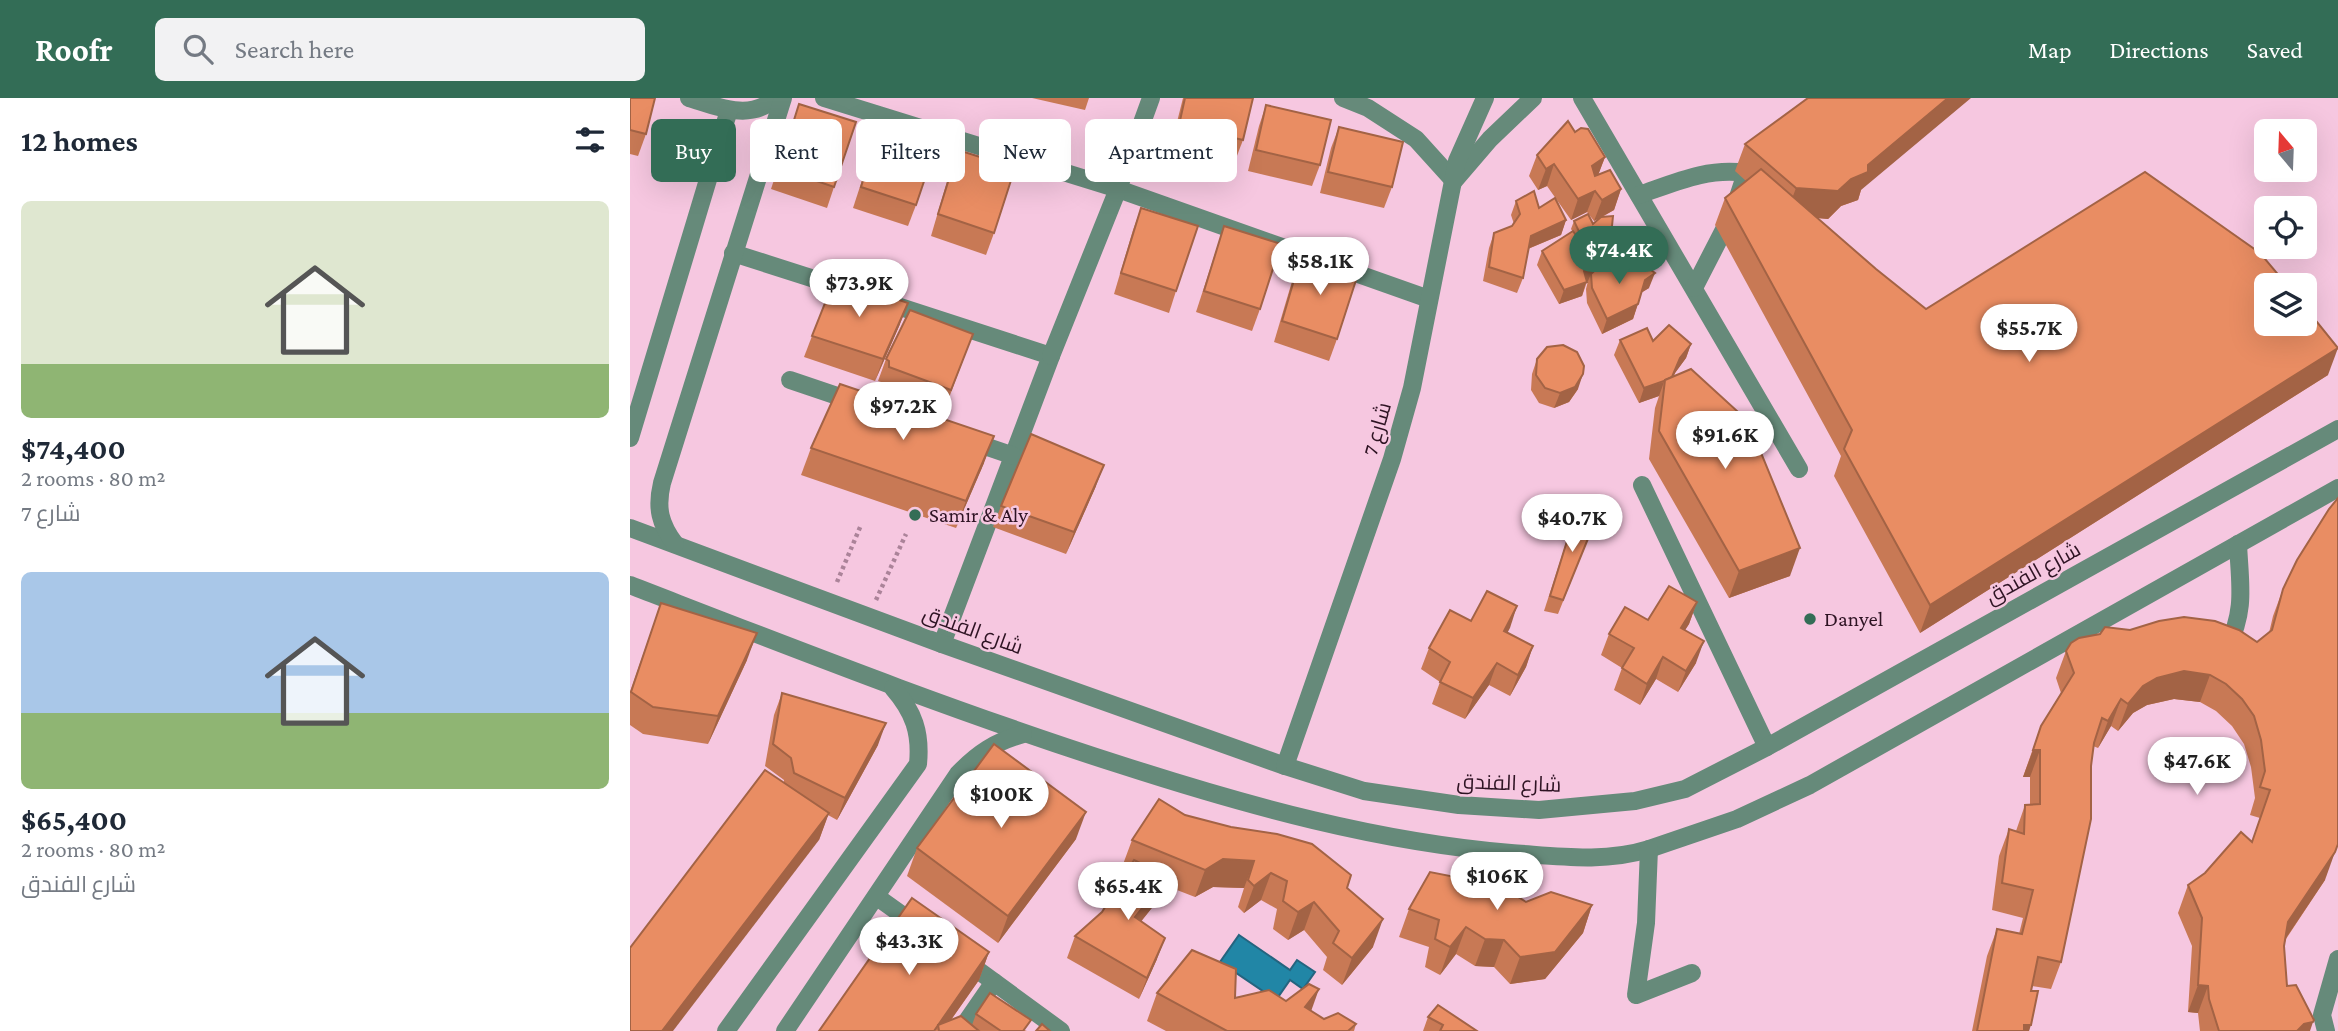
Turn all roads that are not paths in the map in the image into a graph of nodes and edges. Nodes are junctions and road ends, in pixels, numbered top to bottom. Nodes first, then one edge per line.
1 (688, 98) edge
2 (775, 98) edge
3 (783, 98) edge
4 (824, 98) edge
5 (1151, 98) edge
6 (1343, 98) edge
7 (1485, 98) edge
8 (1533, 98) edge
9 (1582, 98) edge
10 (729, 110) junction
11 (1776, 148) edge
12 (1746, 173) junction
13 (1454, 181) junction
14 (1118, 189) junction
15 (1639, 195) junction
16 (733, 253) junction
17 (1694, 288) junction
18 (1429, 299) junction
19 (1051, 356) junction
20 (790, 380) dead end
21 (869, 407) edge
22 (2338, 429) edge
23 (948, 434) edge
24 (630, 438) edge
25 (1014, 456) junction
26 (1799, 469) dead end
27 (1642, 485) dead end
28 (2338, 488) edge
29 (630, 528) edge
30 (675, 544) junction
31 (2238, 544) junction
32 (630, 585) edge
33 (942, 643) junction
34 (2227, 648) edge
35 (894, 688) junction
36 (1023, 734) junction
37 (1767, 747) junction
38 (1285, 766) junction
39 (1648, 849) junction
40 (877, 897) junction
41 (929, 934) edge
42 (950, 950) edge
43 (2338, 958) edge
44 (1692, 973) dead end
45 (994, 982) junction
46 (726, 1031) edge
47 (785, 1031) edge
48 (960, 1031) edge
49 (1061, 1031) edge
50 (2326, 1031) edge

1 - 10 street
2 - 10 street
3 - 16 street
4 - 14 street
5 - 14 street
6 - 13 street
7 - 13 street, شارع 7
8 - 13 street
9 - 15 street
10 - 24 street
11 - 12 street
12 - 15 street
12 - 17 street
13 - 18 street, شارع 7
14 - 18 street
14 - 19 street
15 - 17 street
16 - 19 street
16 - 30 street
17 - 26 street
18 - 38 street, شارع 7
19 - 25 street
20 - 21 street
22 - 37 street, شارع الفندق
23 - 25 street
25 - 33 street
27 - 37 street
28 - 31 street
29 - 30 street, شارع الفندق
30 - 33 street, شارع الفندق
31 - 34 street
31 - 39 street
32 - 35 street
33 - 38 street, شارع الفندق
35 - 36 street
35 - 46 street
36 - 39 street
36 - 40 street
37 - 38 street, شارع الفندق
39 - 44 street
40 - 41 street
40 - 47 street
42 - 45 street
43 - 50 street
45 - 48 street
45 - 49 street

